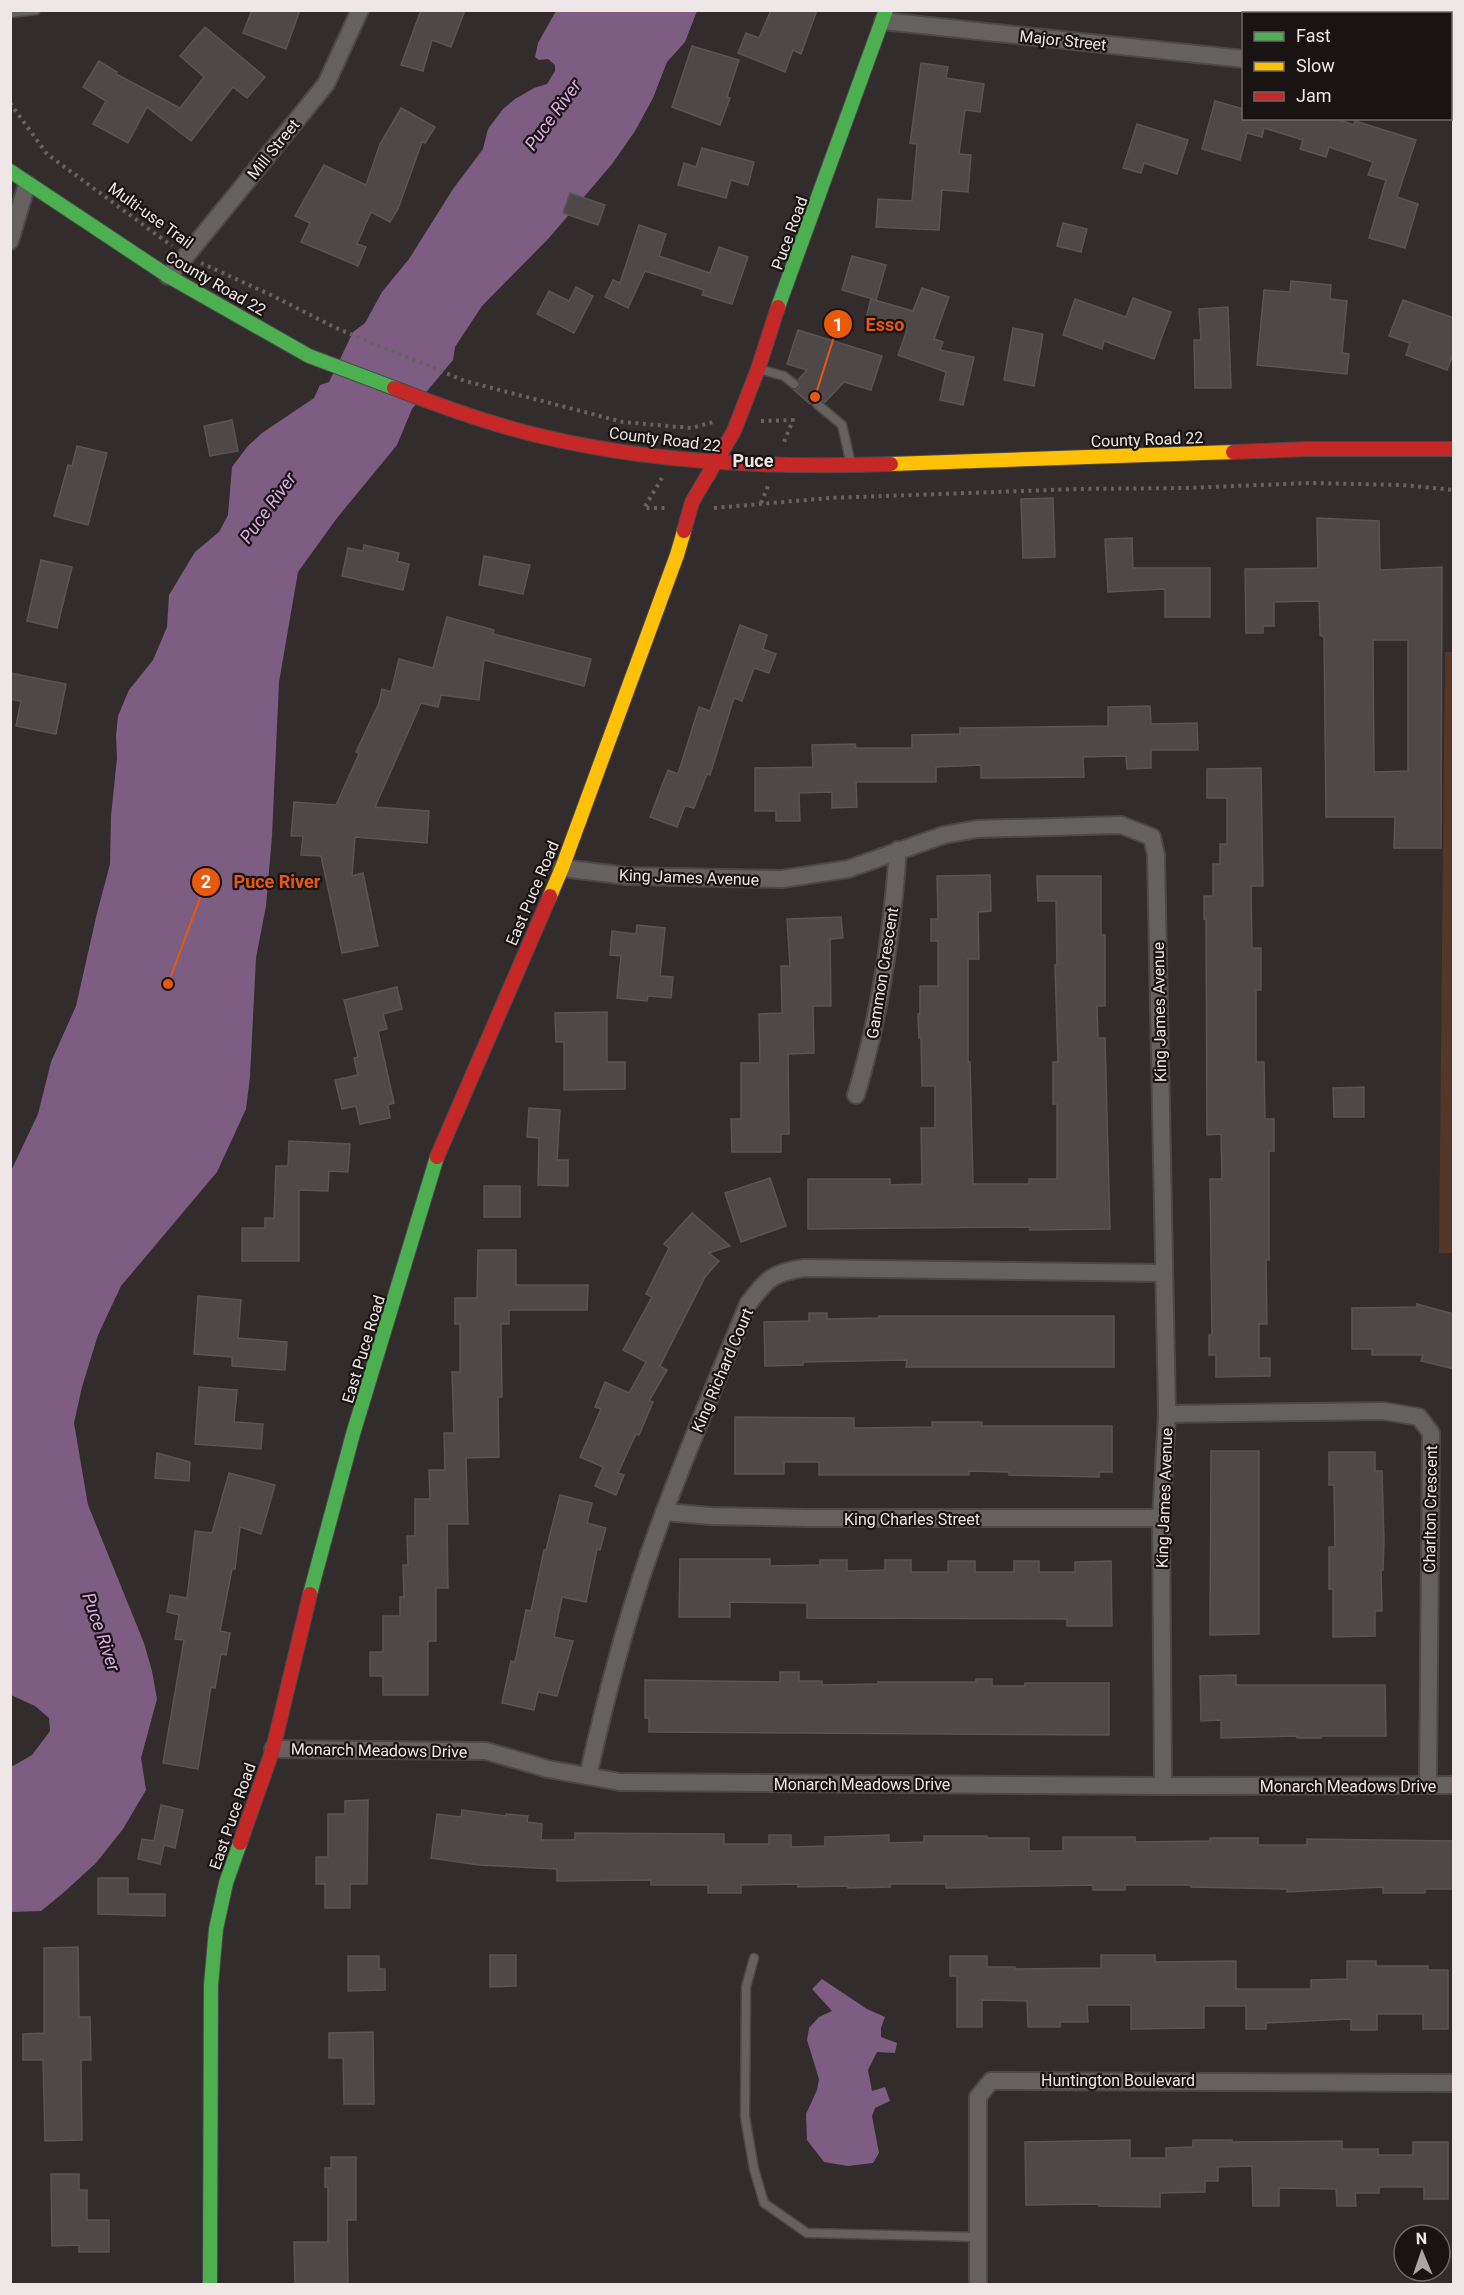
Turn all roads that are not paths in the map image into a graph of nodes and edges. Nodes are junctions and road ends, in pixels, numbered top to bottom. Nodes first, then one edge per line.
1 (36, 10) edge
2 (360, 10) edge
3 (10, 13) edge
4 (884, 16) edge
5 (1242, 59) edge
6 (10, 171) edge
7 (27, 184) junction
8 (10, 242) edge
9 (168, 276) junction
10 (758, 369) junction
11 (794, 384) dead end
12 (817, 404) dead end
13 (1454, 449) edge
14 (716, 463) junction
15 (851, 465) junction
16 (898, 850) junction
17 (562, 868) junction
18 (856, 1095) dead end
19 (1164, 1273) junction
20 (1167, 1413) junction
21 (664, 1512) junction
22 (1161, 1518) junction
23 (273, 1749) junction
24 (588, 1776) junction
25 (1428, 1785) junction
26 (1454, 1785) edge
27 (1162, 1786) junction
28 (754, 1958) dead end
29 (1454, 2083) edge
30 (977, 2237) junction
31 (210, 2284) edge
32 (978, 2284) edge

1 - 3 lane
2 - 9 street, Mill Street
4 - 5 street, Major Street
4 - 10 main road, Puce Road
6 - 7 main road, County Road 22
7 - 8 street
7 - 9 main road, County Road 22
9 - 14 main road, County Road 22
10 - 11 lane
10 - 14 main road, Puce Road
12 - 15 lane
13 - 15 main road, County Road 22
14 - 15 main road, County Road 22
14 - 17 main road, East Puce Road
16 - 17 street, King James Avenue
16 - 18 street, Gammon Crescent
16 - 19 street, King James Avenue
17 - 23 main road, East Puce Road
19 - 20 street, King James Avenue
19 - 21 street, King Richard Court
20 - 22 street, King James Avenue
20 - 25 street, Charlton Crescent
21 - 22 street, King Charles Street
21 - 24 street, King Richard Court
22 - 27 street, King James Avenue
23 - 24 street, Monarch Meadows Drive
23 - 31 main road, East Puce Road
24 - 27 street, Monarch Meadows Drive
25 - 26 street, Monarch Meadows Drive
25 - 27 street, Monarch Meadows Drive
28 - 30 lane
29 - 30 street, Huntington Boulevard
30 - 32 street, Huntington Boulevard

